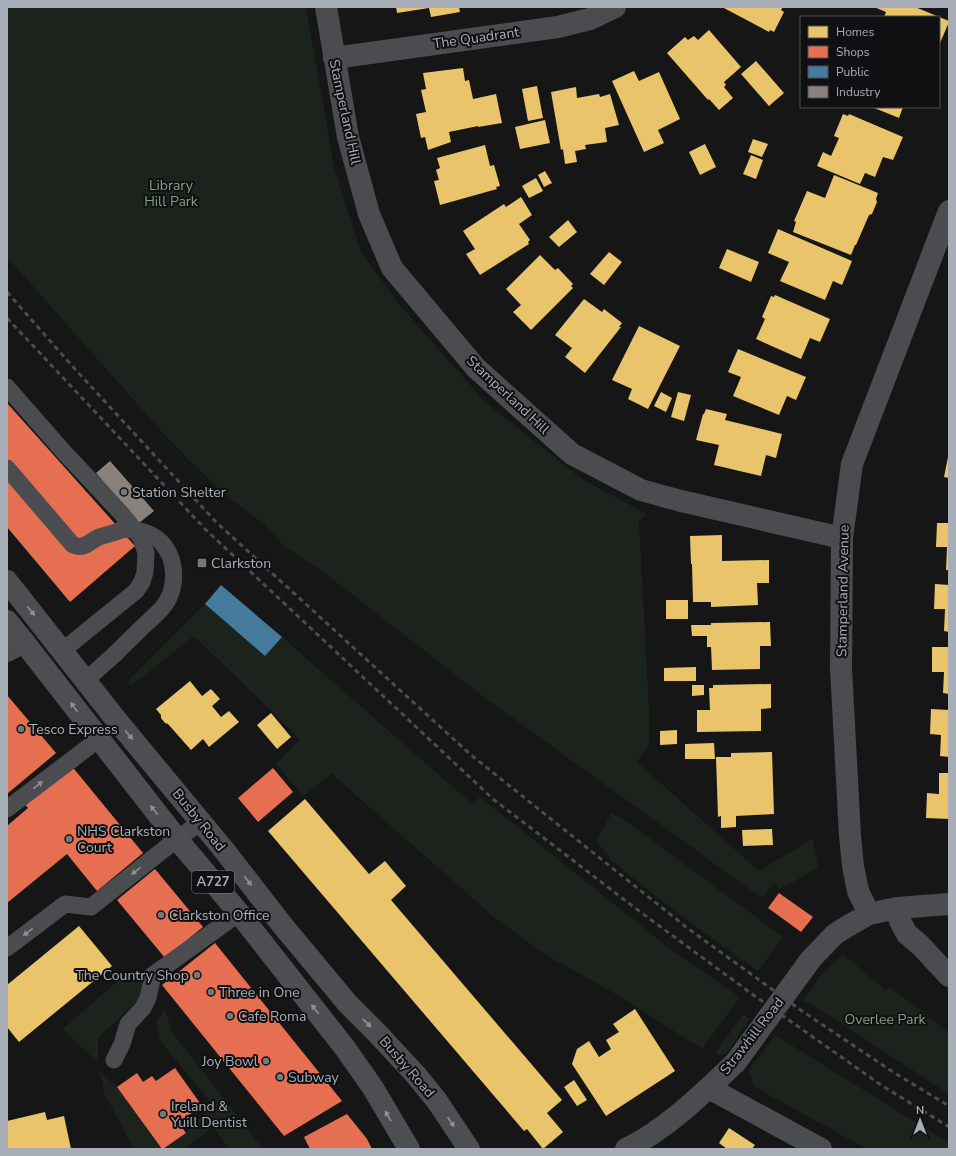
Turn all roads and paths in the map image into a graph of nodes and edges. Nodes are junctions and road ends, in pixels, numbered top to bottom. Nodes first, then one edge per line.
1 (326, 7) edge
2 (615, 7) edge
3 (334, 58) junction
4 (949, 211) edge
5 (7, 387) edge
6 (7, 468) edge
7 (842, 538) junction
8 (7, 581) edge
9 (7, 621) edge
10 (16, 646) edge
11 (62, 651) junction
12 (85, 680) junction
13 (99, 739) junction
14 (7, 809) edge
15 (200, 822) junction
16 (177, 839) junction
17 (949, 904) edge
18 (897, 908) junction
19 (239, 913) junction
20 (869, 914) junction
21 (7, 948) edge
22 (949, 976) edge
23 (114, 1060) dead end
24 (709, 1088) junction
25 (409, 1149) edge
26 (469, 1149) edge
27 (626, 1149) edge
28 (821, 1149) edge

1 - 3 street, Stamperland Hill
2 - 3 street, The Quadrant
3 - 7 street, Stamperland Hill
4 - 7 street, Stamperland Avenue
5 - 11 lane
6 - 12 lane, bridge
7 - 20 street, Stamperland Avenue
8 -> 11 main road, Busby Road / A727
9 - 10 main road, Busby Road / A727
13 -> 10 main road, Busby Road / A727
11 - 12 main road, Busby Road / A727
12 -> 15 main road, Busby Road / A727
14 -> 13 lane
16 -> 13 main road, Busby Road / A727
15 - 16 lane
15 -> 26 main road, Busby Road / A727
16 - 19 main road, Busby Road / A727
16 -> 21 lane
17 - 18 street, Strawhill Road
18 - 20 street, Strawhill Road
18 - 22 street
19 - 23 lane
25 -> 19 main road, Busby Road / A727
20 - 24 street, Strawhill Road, bridge
24 - 27 street, Strawhill Road
24 - 28 street

